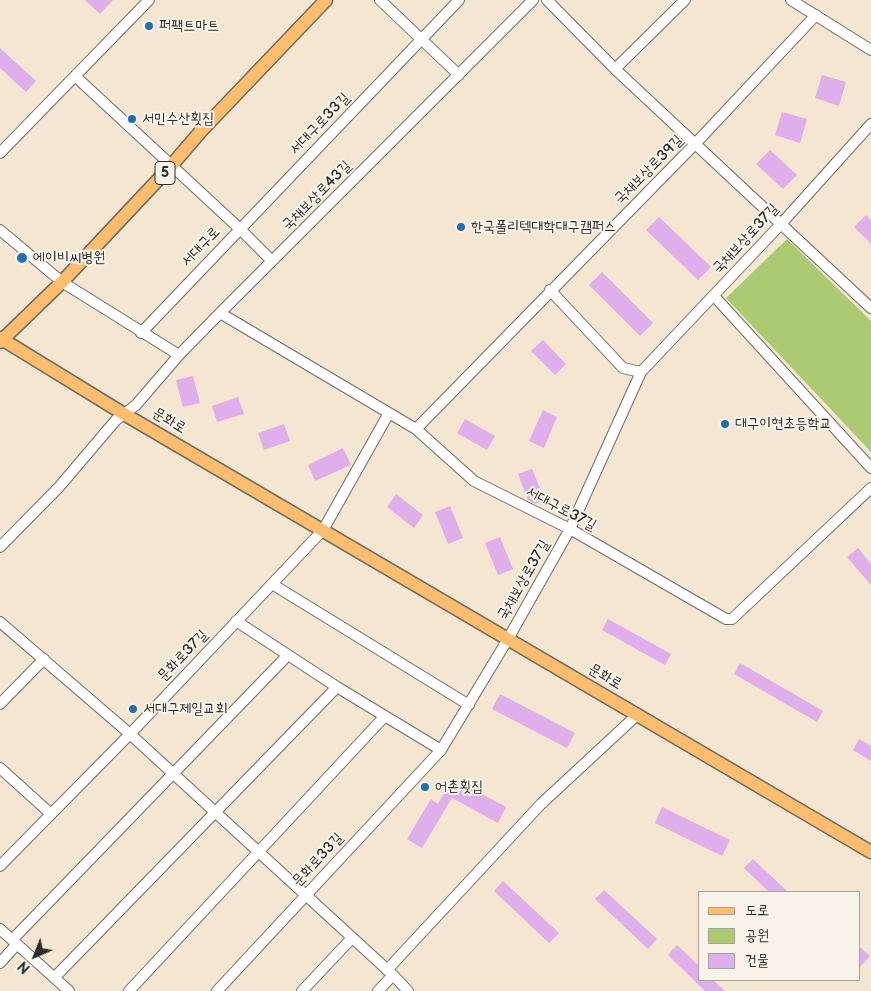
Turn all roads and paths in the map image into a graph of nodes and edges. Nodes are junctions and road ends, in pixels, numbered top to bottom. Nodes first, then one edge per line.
1 (150, 0) edge
2 (326, 0) edge
3 (380, 0) edge
4 (459, 0) edge
5 (533, 0) edge
6 (547, 0) edge
7 (685, 0) edge
8 (791, 0) edge
9 (816, 15) junction
10 (422, 39) junction
11 (871, 50) edge
12 (615, 70) junction
13 (459, 75) junction
14 (75, 76) junction
15 (871, 124) edge
16 (695, 144) junction
17 (0, 153) edge
18 (171, 166) junction
19 (781, 224) junction
20 (240, 229) junction
21 (0, 230) edge
22 (272, 261) junction
23 (62, 282) junction
24 (550, 290) junction
25 (714, 296) junction
26 (871, 308) edge
27 (220, 313) junction
28 (141, 333) junction
29 (1, 340) edge
30 (179, 355) junction
31 (641, 372) junction
32 (389, 413) junction
33 (124, 414) junction
34 (416, 429) junction
35 (871, 468) edge
36 (871, 488) edge
37 (570, 529) junction
38 (323, 530) junction
39 (0, 547) edge
40 (272, 584) junction
41 (236, 621) junction
42 (0, 622) edge
43 (508, 639) junction
44 (288, 655) junction
45 (44, 659) junction
46 (337, 687) junction
47 (0, 704) edge
48 (468, 705) junction
49 (637, 715) junction
50 (384, 716) junction
51 (130, 734) junction
52 (441, 750) junction
53 (0, 768) edge
54 (174, 774) junction
55 (216, 813) junction
56 (51, 814) junction
57 (259, 852) junction
58 (871, 852) edge
59 (0, 866) edge
60 (305, 896) junction
61 (0, 929) edge
62 (352, 938) junction
63 (14, 942) junction
64 (0, 963) edge
65 (390, 972) junction
66 (54, 978) junction
67 (70, 991) edge
68 (129, 991) edge
69 (217, 991) edge
70 (302, 991) edge
71 (378, 991) edge
72 (408, 991) edge

1 - 14 street
2 - 18 main road, 5
3 - 10 street
4 - 10 street, 서대구로33길
5 - 13 street, 국채보상로43길
6 - 12 street
7 - 12 street
8 - 9 street
9 - 11 street
9 - 16 street, 국채보상로39길
10 - 13 street
10 - 20 street, 서대구로33길
12 - 16 street
13 - 22 street, 국채보상로43길
14 - 17 street
14 - 18 street, 서대구로
15 - 19 street, 국채보상로37길
16 - 19 street
16 - 24 street, 국채보상로39길
18 - 20 street, 서대구로
18 - 23 main road, 5
19 - 25 street, 국채보상로37길
19 - 26 street
20 - 22 street
20 - 28 street, 서대구로
21 - 23 street
22 - 27 street, 국채보상로43길
23 - 28 street
23 - 29 main road, 5
24 - 31 street
24 - 34 street, 국채보상로39길
25 - 31 street, 국채보상로37길
25 - 35 street
27 - 30 street, 국채보상로43길
27 - 32 street, 서대구로37길
28 - 30 street
29 - 33 main road, 문화로
30 - 33 street, 국채보상로43길
31 - 37 street, 국채보상로37길
32 - 34 street, 서대구로37길
32 - 38 street
33 - 38 main road, 문화로
33 - 39 street, 국채보상로43길
34 - 37 street, 서대구로37길
36 - 37 street, 서대구로37길
37 - 43 street, 국채보상로37길
38 - 40 street, 문화로37길
38 - 43 main road, 문화로
40 - 41 street, 문화로37길
40 - 48 street
41 - 44 street
41 - 51 street, 문화로37길
42 - 45 street
43 - 48 street, 문화로33길
43 - 49 main road, 문화로
44 - 46 street
44 - 54 street
45 - 47 street
45 - 51 street
46 - 50 street
46 - 55 street
48 - 52 street, 문화로33길
49 - 58 main road, 문화로
49 - 65 street
50 - 52 street
50 - 57 street
51 - 54 street
51 - 56 street, 문화로37길
52 - 60 street, 문화로33길
53 - 56 street
54 - 55 street
54 - 63 street
55 - 57 street
55 - 66 street
56 - 59 street, 문화로37길
57 - 60 street
57 - 68 street
60 - 62 street
60 - 69 street, 문화로33길
61 - 63 street
62 - 65 street
62 - 70 street
63 - 64 street
63 - 66 street
65 - 71 street
65 - 72 street
66 - 67 street

